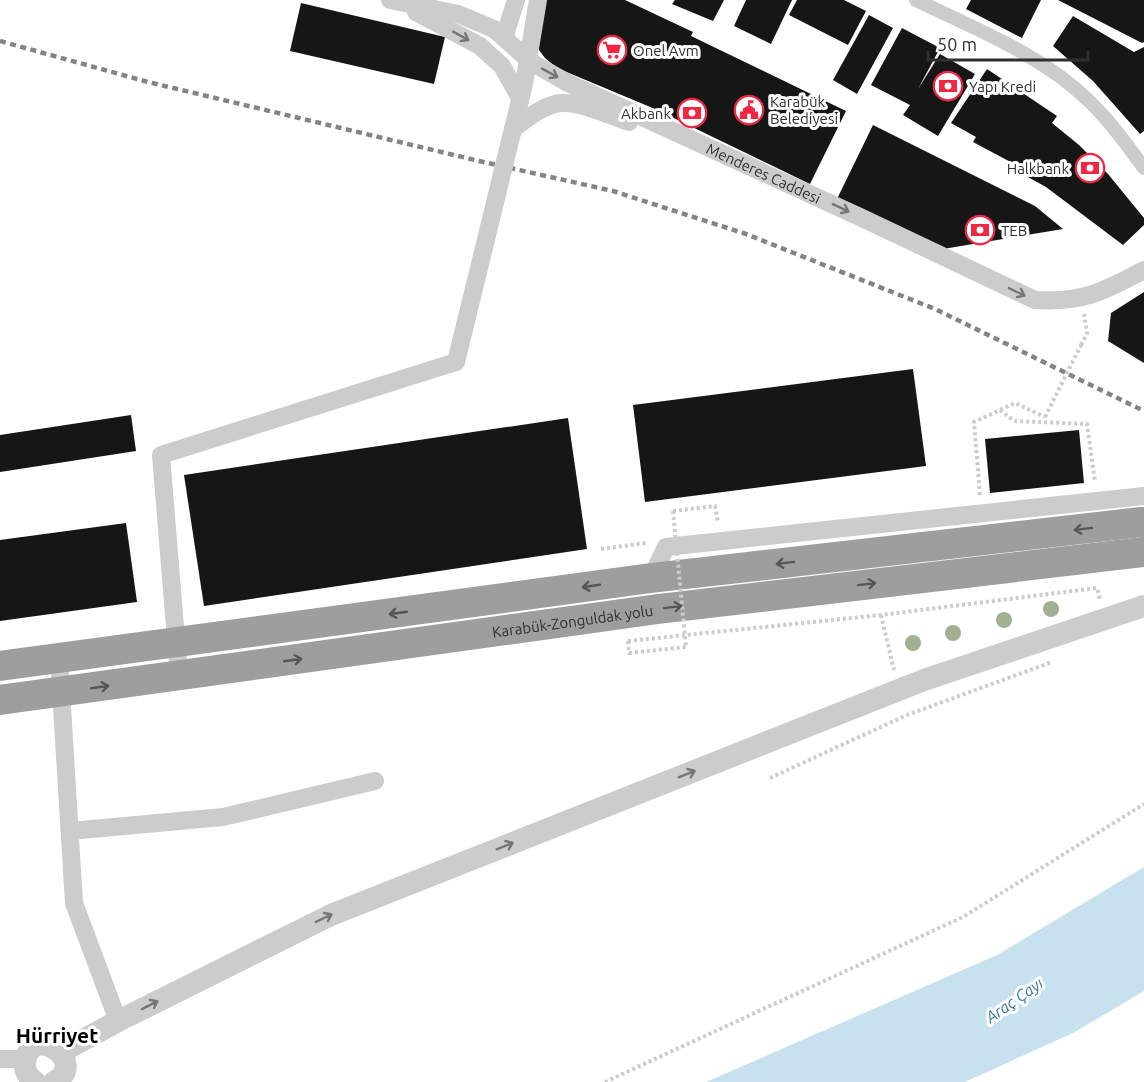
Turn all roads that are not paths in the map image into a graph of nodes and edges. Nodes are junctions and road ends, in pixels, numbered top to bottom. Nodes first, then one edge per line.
1 (390, 0) edge
2 (516, 0) edge
3 (538, 0) edge
4 (916, 0) edge
5 (504, 38) junction
6 (520, 98) junction
7 (513, 129) junction
8 (746, 164) junction
9 (1144, 168) edge
10 (1144, 270) edge
11 (1143, 509) edge
12 (1144, 552) edge
13 (651, 578) junction
14 (1144, 606) edge
15 (175, 643) junction
16 (59, 658) junction
17 (0, 666) edge
18 (179, 676) junction
19 (62, 693) junction
20 (0, 700) edge
21 (375, 781) dead end
22 (70, 831) junction
23 (118, 1021) junction
24 (61, 1052) junction
25 (0, 1059) edge
26 (25, 1059) junction
27 (35, 1082) edge
28 (54, 1082) edge

1 - 5 street, Menderes Caddesi
1 -> 6 street
2 - 5 street
3 - 6 street, bridge
4 - 9 street
5 -> 8 street, Menderes Caddesi
6 - 7 street, bridge
7 - 8 street
7 - 15 street, bridge
8 -> 10 street, Menderes Caddesi
11 -> 13 highway, Karabük-Zonguldak yolu
11 - 13 street
18 -> 12 highway, Karabük-Zonguldak yolu
13 -> 15 highway, Karabük-Zonguldak yolu
23 -> 14 street
15 - 16 highway, Karabük-Zonguldak yolu
15 - 18 street
16 - 17 highway, Karabük-Zonguldak yolu
16 - 19 street
19 -> 18 highway, Karabük-Zonguldak yolu
19 - 20 highway, Karabük-Zonguldak yolu
19 - 22 street
21 - 22 street
22 - 23 street
23 - 24 street
24 - 26 street
24 - 28 street
25 - 26 street
26 - 27 street

